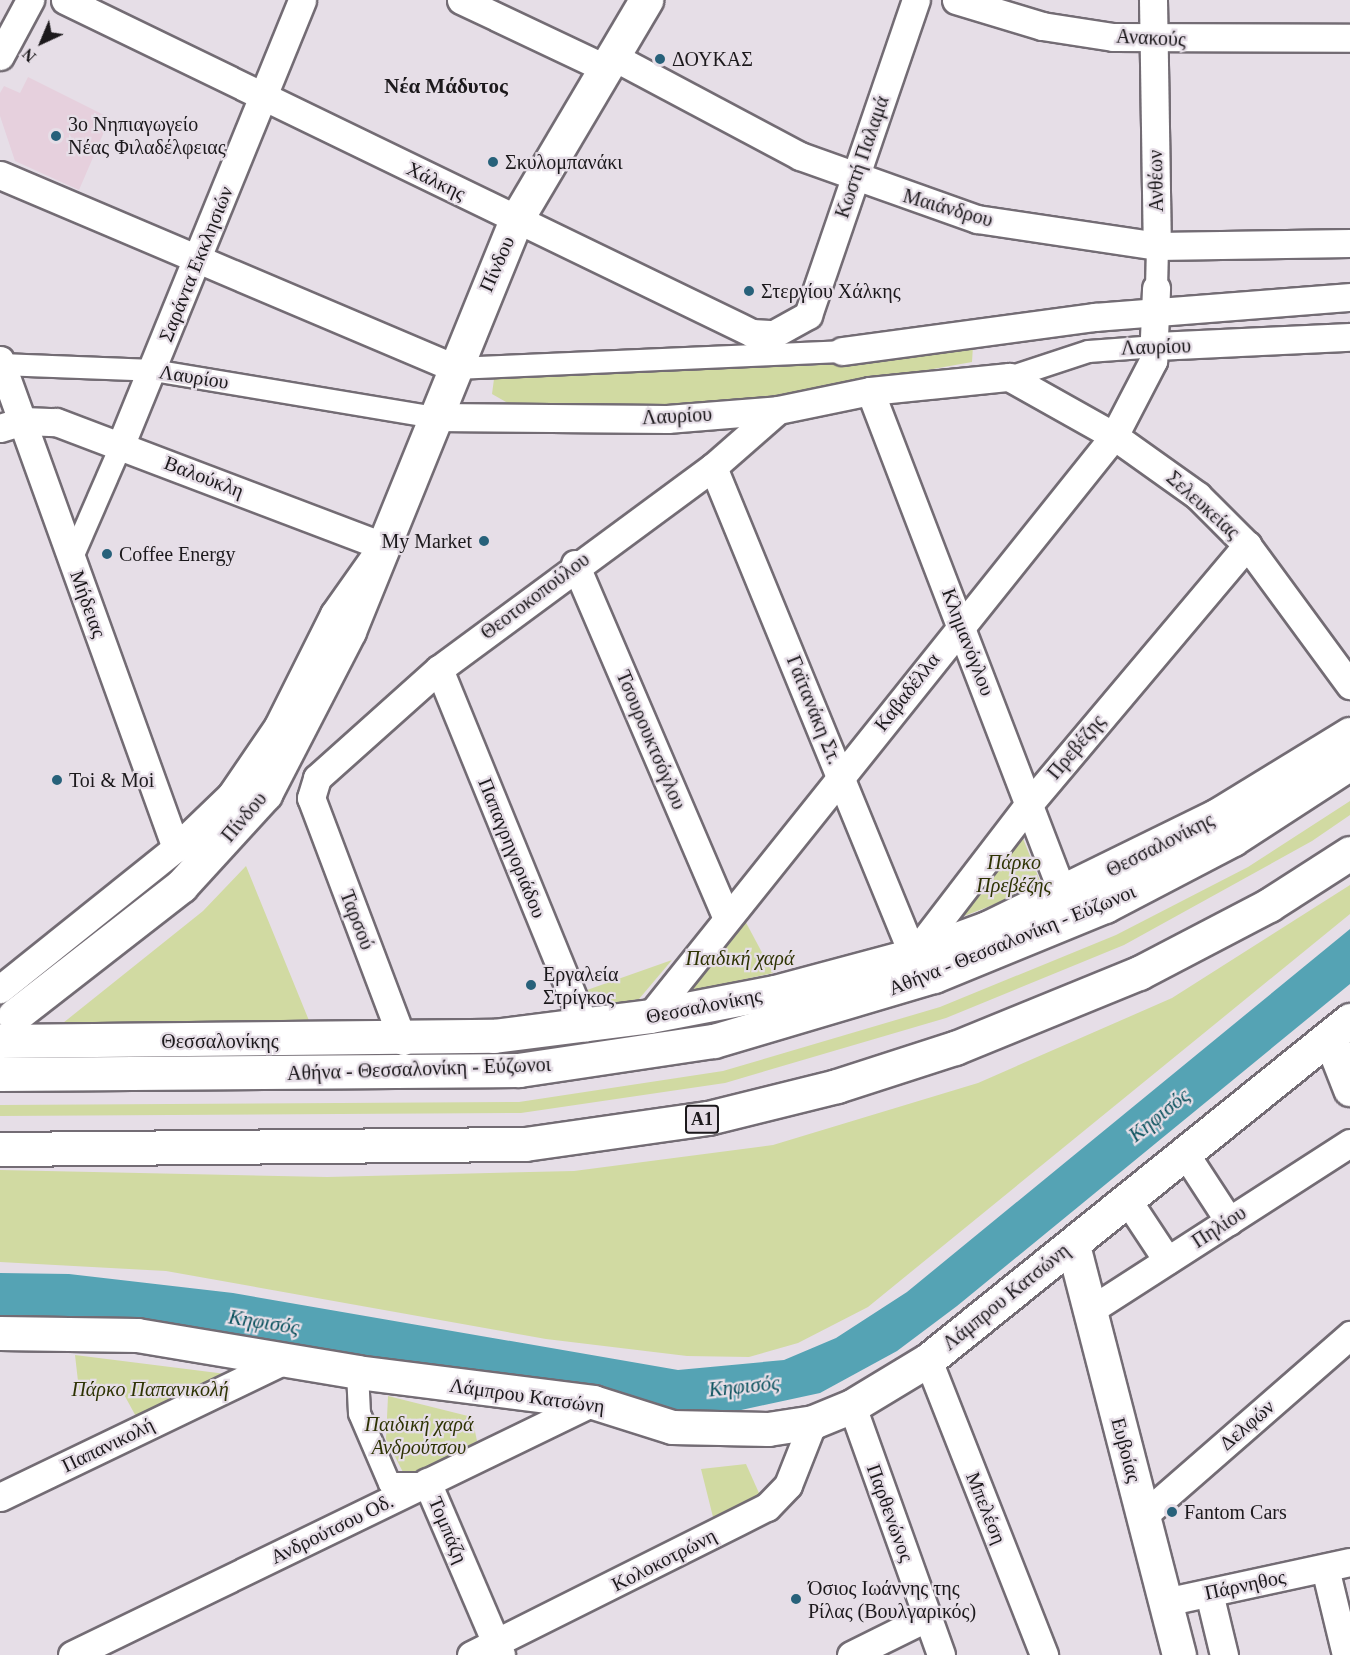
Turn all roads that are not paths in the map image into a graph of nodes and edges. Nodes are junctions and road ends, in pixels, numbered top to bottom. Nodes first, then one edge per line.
1 (30, 0) edge
2 (65, 0) edge
3 (302, 0) edge
4 (461, 0) edge
5 (646, 0) edge
6 (916, 0) edge
7 (956, 0) edge
8 (1153, 0) edge
9 (1350, 39) edge
10 (1152, 41) junction
11 (0, 56) edge
12 (609, 62) junction
13 (261, 96) junction
14 (0, 175) edge
15 (854, 179) junction
16 (516, 220) junction
17 (1350, 243) edge
18 (1157, 246) junction
19 (198, 260) junction
20 (1350, 297) edge
21 (1156, 300) junction
22 (808, 315) joint
23 (1350, 337) edge
24 (842, 351) joint
25 (1155, 354) junction
26 (0, 363) edge
27 (454, 368) junction
28 (153, 370) junction
29 (1009, 377) junction
30 (870, 391) junction
31 (778, 410) junction
32 (435, 417) junction
33 (12, 424) edge
34 (1114, 436) junction
35 (121, 444) junction
36 (713, 467) junction
37 (1247, 545) junction
38 (382, 546) junction
39 (71, 559) junction
40 (575, 564) junction
41 (962, 622) junction
42 (439, 669) junction
43 (1350, 686) edge
44 (1350, 734) edge
45 (1350, 744) edge
46 (1350, 763) edge
47 (841, 775) junction
48 (310, 798) joint
49 (1029, 804) junction
50 (1289, 804) junction
51 (176, 848) junction
52 (1350, 853) edge
53 (1063, 894) junction
54 (726, 916) junction
55 (913, 955) junction
56 (5, 1016) edge
57 (650, 1016) junction
58 (585, 1027) junction
59 (1340, 1029) edge
60 (403, 1041) junction
61 (0, 1074) edge
62 (1350, 1089) edge
63 (1350, 1143) edge
64 (0, 1149) edge
65 (1186, 1155) junction
66 (1128, 1201) junction
67 (1229, 1221) junction
68 (1073, 1245) junction
69 (1167, 1260) junction
70 (1089, 1311) junction
71 (0, 1333) edge
72 (1350, 1335) edge
73 (928, 1360) junction
74 (282, 1361) junction
75 (357, 1372) junction
76 (593, 1402) junction
77 (852, 1406) junction
78 (813, 1422) junction
79 (428, 1482) junction
80 (0, 1497) edge
81 (1144, 1515) junction
82 (1338, 1565) edge
83 (1209, 1593) junction
84 (1165, 1602) junction
85 (928, 1617) junction
86 (499, 1649) edge
87 (72, 1655) edge
88 (471, 1655) edge
89 (851, 1655) edge
90 (941, 1655) edge
91 (1044, 1655) edge
92 (1179, 1655) edge
93 (1224, 1655) edge
94 (1346, 1655) edge

1 - 11 street
2 - 13 street, Χάλκης
3 - 13 street, Σαράντα Εκκλησιών
4 - 12 street, Μαιάνδρου
5 - 12 main road, Πίνδου
6 - 15 street, Κωστή Παλαμά
7 - 10 street, Ανακούς
8 - 10 street, Ανθέων
9 - 10 street, Ανακούς
10 - 18 street, Ανθέων
12 - 15 street, Μαιάνδρου
12 - 16 main road, Πίνδου
13 - 16 street, Χάλκης
13 - 19 street, Σαράντα Εκκλησιών
14 - 19 street
15 - 18 street, Μαιάνδρου
15 - 22 street, Κωστή Παλαμά
16 - 22 street, Χάλκης
16 - 27 main road, Πίνδου
17 - 18 street, Μαιάνδρου
18 - 21 street, Ανθέων
19 - 27 street
19 - 28 street, Σαράντα Εκκλησιών
20 - 21 street, Λαυρίου
21 - 24 street, Λαυρίου
21 - 25 street, Ανθέων
23 - 25 street, Λαυρίου
24 - 27 street, Λαυρίου
25 - 29 street, Λαυρίου
25 - 34 street, Καβαδέλλα
26 - 28 street, Λαυρίου
26 - 33 street, Μήδειας
27 - 32 main road, Πίνδου
28 - 32 street, Λαυρίου
28 - 35 street, Σαράντα Εκκλησιών
29 - 30 street, Λαυρίου
29 - 34 street, Σελευκείας
30 - 31 street, Λαυρίου
30 - 41 street, Κλημανόγλου
31 - 32 street, Λαυρίου
31 - 36 street, Θεοτοκοπούλου
32 - 38 main road, Πίνδου
33 - 35 street, Βαλούκλη
33 - 39 street, Μήδειας
34 - 37 street, Σελευκείας
34 - 41 street, Καβαδέλλα
35 - 38 street, Βαλούκλη
35 - 39 street, Σαράντα Εκκλησιών
36 - 40 street, Θεοτοκοπούλου
36 - 47 street, Γαϊτανάκη Στ.
37 - 43 street, Σελευκείας
37 - 49 street, Πρεβέζης
38 - 51 street, Πίνδου
38 - 56 main road, Πίνδου
39 - 51 street, Μήδειας
40 - 42 street, Θεοτοκοπούλου
40 - 54 street, Τσουρουκτσόγλου
41 - 47 street, Καβαδέλλα
41 - 49 street, Κλημανόγλου
42 - 48 street, Θεοτοκοπούλου
42 - 58 street, Παπαγρηγοριάδου
44 - 53 main road, Θεσσαλονίκης
45 - 50 main road
46 - 50 main road, Αθήνα - Θεσσαλονίκη - Εύζωνοι
47 - 54 street, Καβαδέλλα
47 - 55 street, Γαϊτανάκη Στ.
48 - 60 street, Ταρσού
49 - 53 street, Κλημανόγλου
49 - 55 street, Πρεβέζης
50 - 61 main road, Αθήνα - Θεσσαλονίκη - Εύζωνοι
51 - 56 street, Πίνδου
52 - 64 main road, Α1
53 - 55 main road, Θεσσαλονίκης
54 - 57 street, Καβαδέλλα
55 - 57 main road, Θεσσαλονίκης
56 - 60 main road, Θεσσαλονίκης
57 - 58 main road, Θεσσαλονίκης
58 - 60 main road, Θεσσαλονίκης
59 - 62 main road
59 - 65 main road, Λάμπρου Κατσώνη
63 - 67 street, Πηλίου
65 - 66 main road, Λάμπρου Κατσώνη
65 - 67 street
66 - 68 main road, Λάμπρου Κατσώνη
66 - 69 street
67 - 69 street, Πηλίου
68 - 70 main road, Ευβοίας
68 - 73 main road, Λάμπρου Κατσώνη
69 - 70 street, Πηλίου
70 - 81 main road, Ευβοίας
71 - 74 main road, Λάμπρου Κατσώνη
72 - 81 street, Δελφών
73 - 77 main road, Λάμπρου Κατσώνη
73 - 91 street, Μπελέση
74 - 75 main road, Λάμπρου Κατσώνη
74 - 80 street, Παπανικολή
75 - 76 main road, Λάμπρου Κατσώνη
75 - 79 street, Τομπάζη
76 - 78 main road, Λάμπρου Κατσώνη
76 - 79 street, Ανδρούτσου Οδ.
77 - 78 main road, Λάμπρου Κατσώνη
77 - 85 street, Παρθενώνος
78 - 86 street, Κολοκοτρώνη
79 - 86 street, Τομπάζη
79 - 87 street, Ανδρούτσου Οδ.
81 - 84 main road, Ευβοίας
82 - 83 street, Πάρνηθος
82 - 94 street
83 - 84 street, Πάρνηθος
83 - 93 street
84 - 92 main road, Ευβοίας
85 - 89 street
85 - 90 street, Παρθενώνος
86 - 88 street, Κολοκοτρώνη

